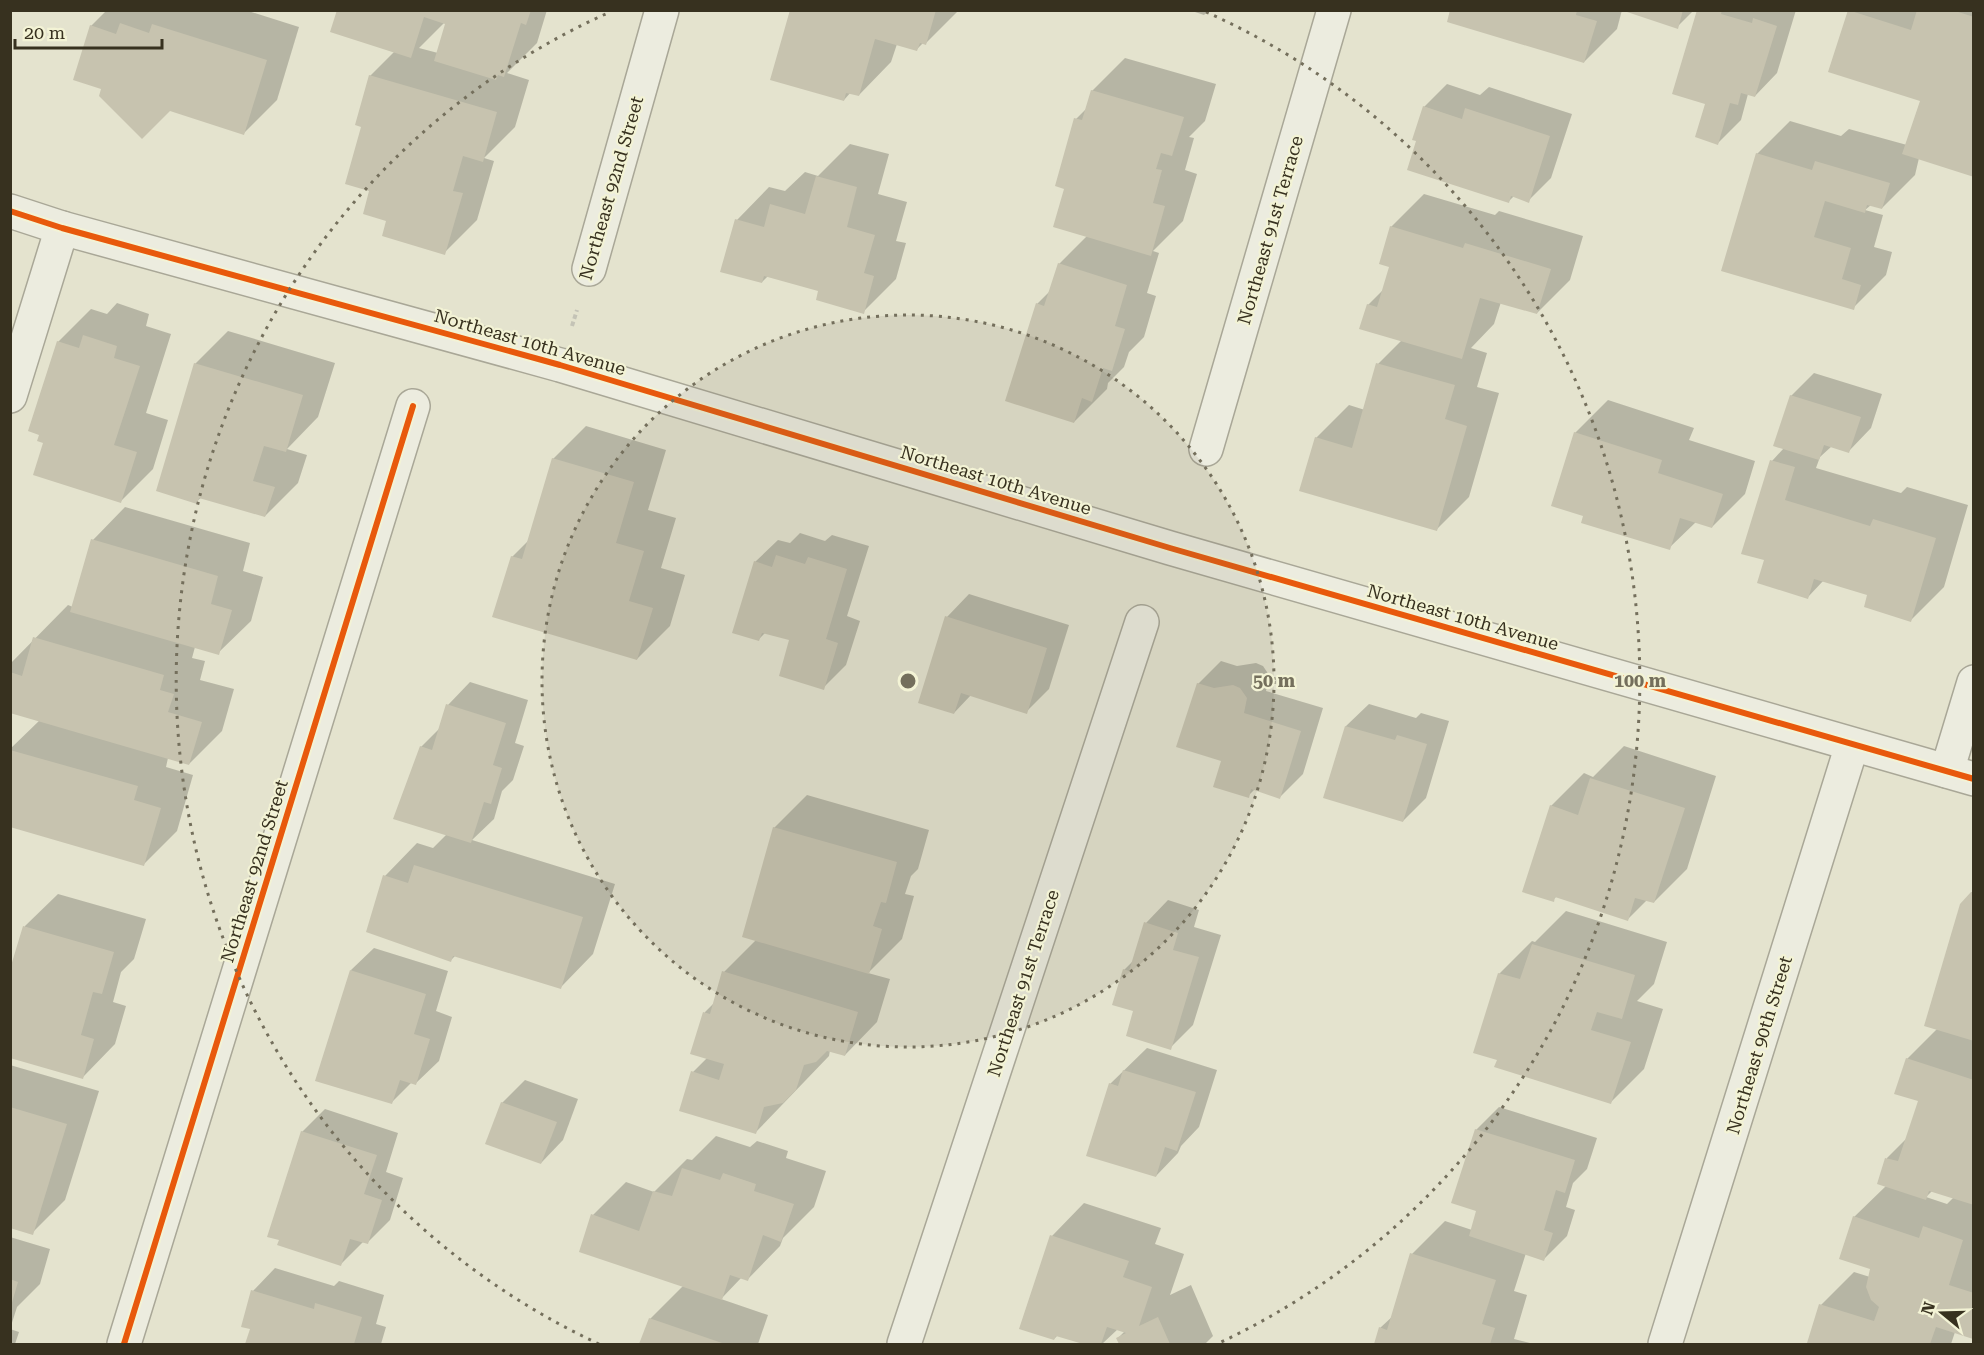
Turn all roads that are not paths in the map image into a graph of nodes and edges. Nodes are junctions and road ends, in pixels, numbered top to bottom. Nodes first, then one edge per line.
1 (662, 10) edge
2 (1334, 10) edge
3 (10, 211) edge
4 (62, 228) junction
5 (589, 269) road end
6 (10, 396) edge
7 (412, 406) dead end
8 (1206, 449) dead end
9 (1142, 622) dead end
10 (1974, 682) edge
11 (1852, 745) junction
12 (1960, 775) edge
13 (124, 1344) edge
14 (904, 1344) edge
15 (1665, 1344) edge

1 - 5 street, Northeast 92nd Street
2 - 8 street, Northeast 91st Terrace
3 - 4 street, Northeast 10th Avenue
4 - 6 street
4 - 11 street, Northeast 10th Avenue
7 - 13 street, Northeast 92nd Street
9 - 14 street, Northeast 91st Terrace
10 - 12 street
11 - 12 street, Northeast 10th Avenue
11 - 15 street, Northeast 90th Street

